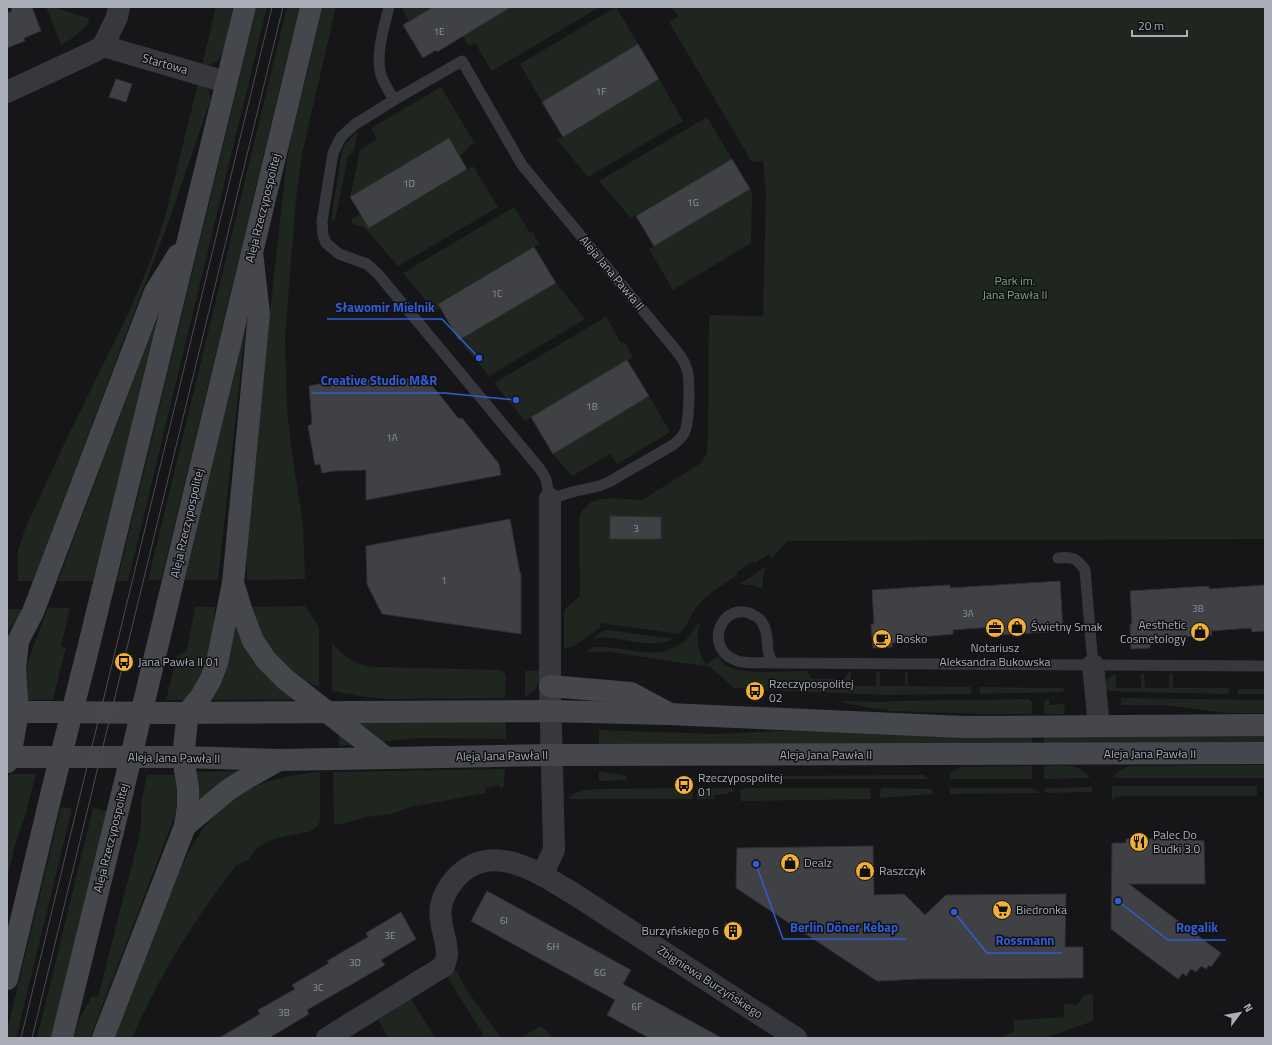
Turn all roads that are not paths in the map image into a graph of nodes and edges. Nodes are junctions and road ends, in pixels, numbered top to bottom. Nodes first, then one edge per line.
1 (119, 7) edge
2 (245, 7) edge
3 (311, 7) edge
4 (389, 7) edge
5 (103, 46) junction
6 (226, 82) junction
7 (7, 92) edge
8 (394, 100) junction
9 (188, 238) junction
10 (252, 252) junction
11 (550, 499) junction
12 (1058, 558) dead end
13 (233, 583) junction
14 (12, 645) edge
15 (772, 662) junction
16 (1093, 665) junction
17 (1265, 666) edge
18 (550, 686) junction
19 (12, 711) edge
20 (550, 711) junction
21 (188, 712) junction
22 (328, 712) junction
23 (668, 714) junction
24 (1265, 725) edge
25 (1099, 726) junction
26 (1265, 753) edge
27 (552, 755) junction
28 (183, 757) junction
29 (386, 758) junction
30 (9, 760) edge
31 (280, 760) junction
32 (185, 826) junction
33 (542, 875) junction
34 (7, 980) edge
35 (62, 1038) edge
36 (103, 1038) edge
37 (327, 1038) edge
38 (796, 1038) edge

1 - 5 street
2 - 6 main road
3 - 10 main road, Aleja Rzeczypospolitej
4 - 8 lane
5 - 6 street, Startowa
5 - 7 street
6 - 9 main road
8 - 11 lane, Aleja Jana Pawła II
8 - 11 lane, Aleja Jana Pawła II
9 - 14 main road
9 - 34 main road, bridge
10 - 13 main road
10 - 35 main road, Aleja Rzeczypospolitej, bridge
11 - 18 street, Aleja Jana Pawła II
12 - 16 lane
13 - 21 main road
13 - 22 main road
14 - 19 main road
15 - 15 lane
15 - 16 lane
16 - 17 lane
16 - 25 street
18 - 20 street, Aleja Jana Pawła II
18 - 23 main road
19 - 21 main road
19 - 30 main road
20 - 22 main road
20 - 23 main road
20 - 27 street, Aleja Jana Pawła II
21 - 22 main road
21 - 28 main road
22 - 29 main road
23 - 25 main road
24 - 25 main road
26 - 27 main road, Aleja Jana Pawła II
27 - 29 main road, Aleja Jana Pawła II
27 - 33 street
28 - 30 main road, Aleja Jana Pawła II
28 - 31 main road, Aleja Jana Pawła II
28 - 32 main road
29 - 31 main road, Aleja Jana Pawła II
31 - 32 main road
32 - 36 main road
33 - 37 street, Zbigniewa Burzyńskiego
33 - 38 street, Zbigniewa Burzyńskiego

